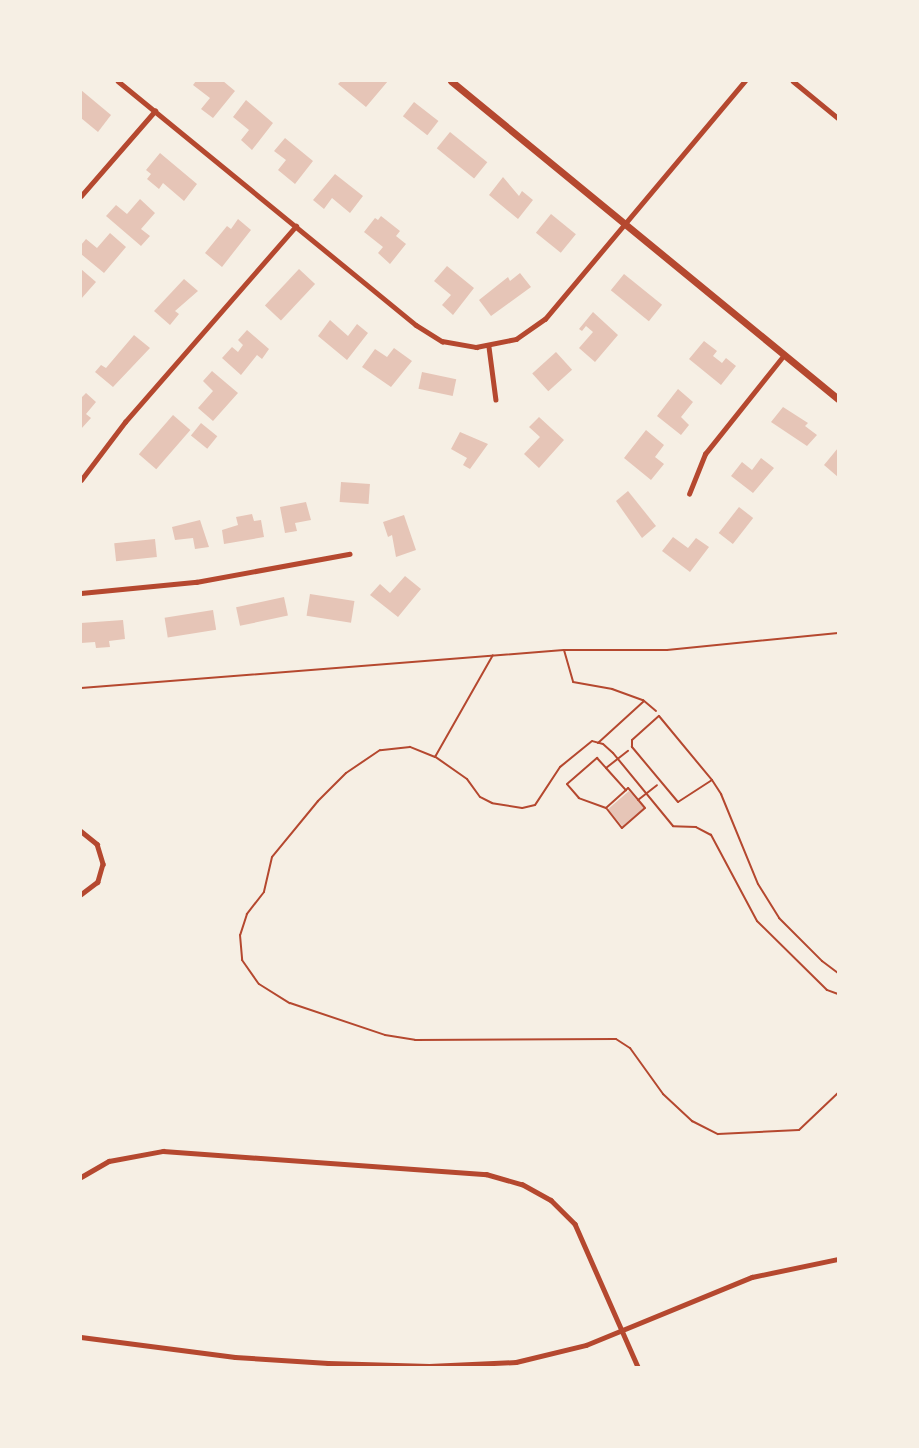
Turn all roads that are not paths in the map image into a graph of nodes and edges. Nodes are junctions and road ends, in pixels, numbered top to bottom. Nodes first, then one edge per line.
1 (118, 81) edge
2 (746, 81) edge
3 (793, 81) edge
4 (454, 82) edge
5 (155, 111) junction
6 (838, 118) edge
7 (81, 196) edge
8 (624, 223) junction
9 (296, 226) junction
10 (489, 346) junction
11 (784, 355) junction
12 (838, 399) edge
13 (496, 400) dead end
14 (81, 480) edge
15 (689, 494) dead end
16 (349, 554) dead end
17 (81, 593) edge
18 (712, 780) junction
19 (81, 831) edge
20 (81, 895) edge
21 (838, 972) edge
22 (81, 1177) edge
23 (838, 1258) edge
24 (621, 1329) junction
25 (81, 1337) edge
26 (422, 1366) edge
27 (638, 1367) edge

1 - 5 street
2 - 8 street
3 - 6 street
4 - 8 main road
5 - 7 street
5 - 9 street
8 - 10 street
8 - 11 main road
9 - 10 street
9 - 14 street
10 - 13 street
11 - 12 main road
11 - 15 street
16 - 17 street
18 - 18 lane
18 - 21 lane
19 - 20 street
22 - 24 street
23 - 24 street
24 - 26 street
24 - 27 street
25 - 26 street

